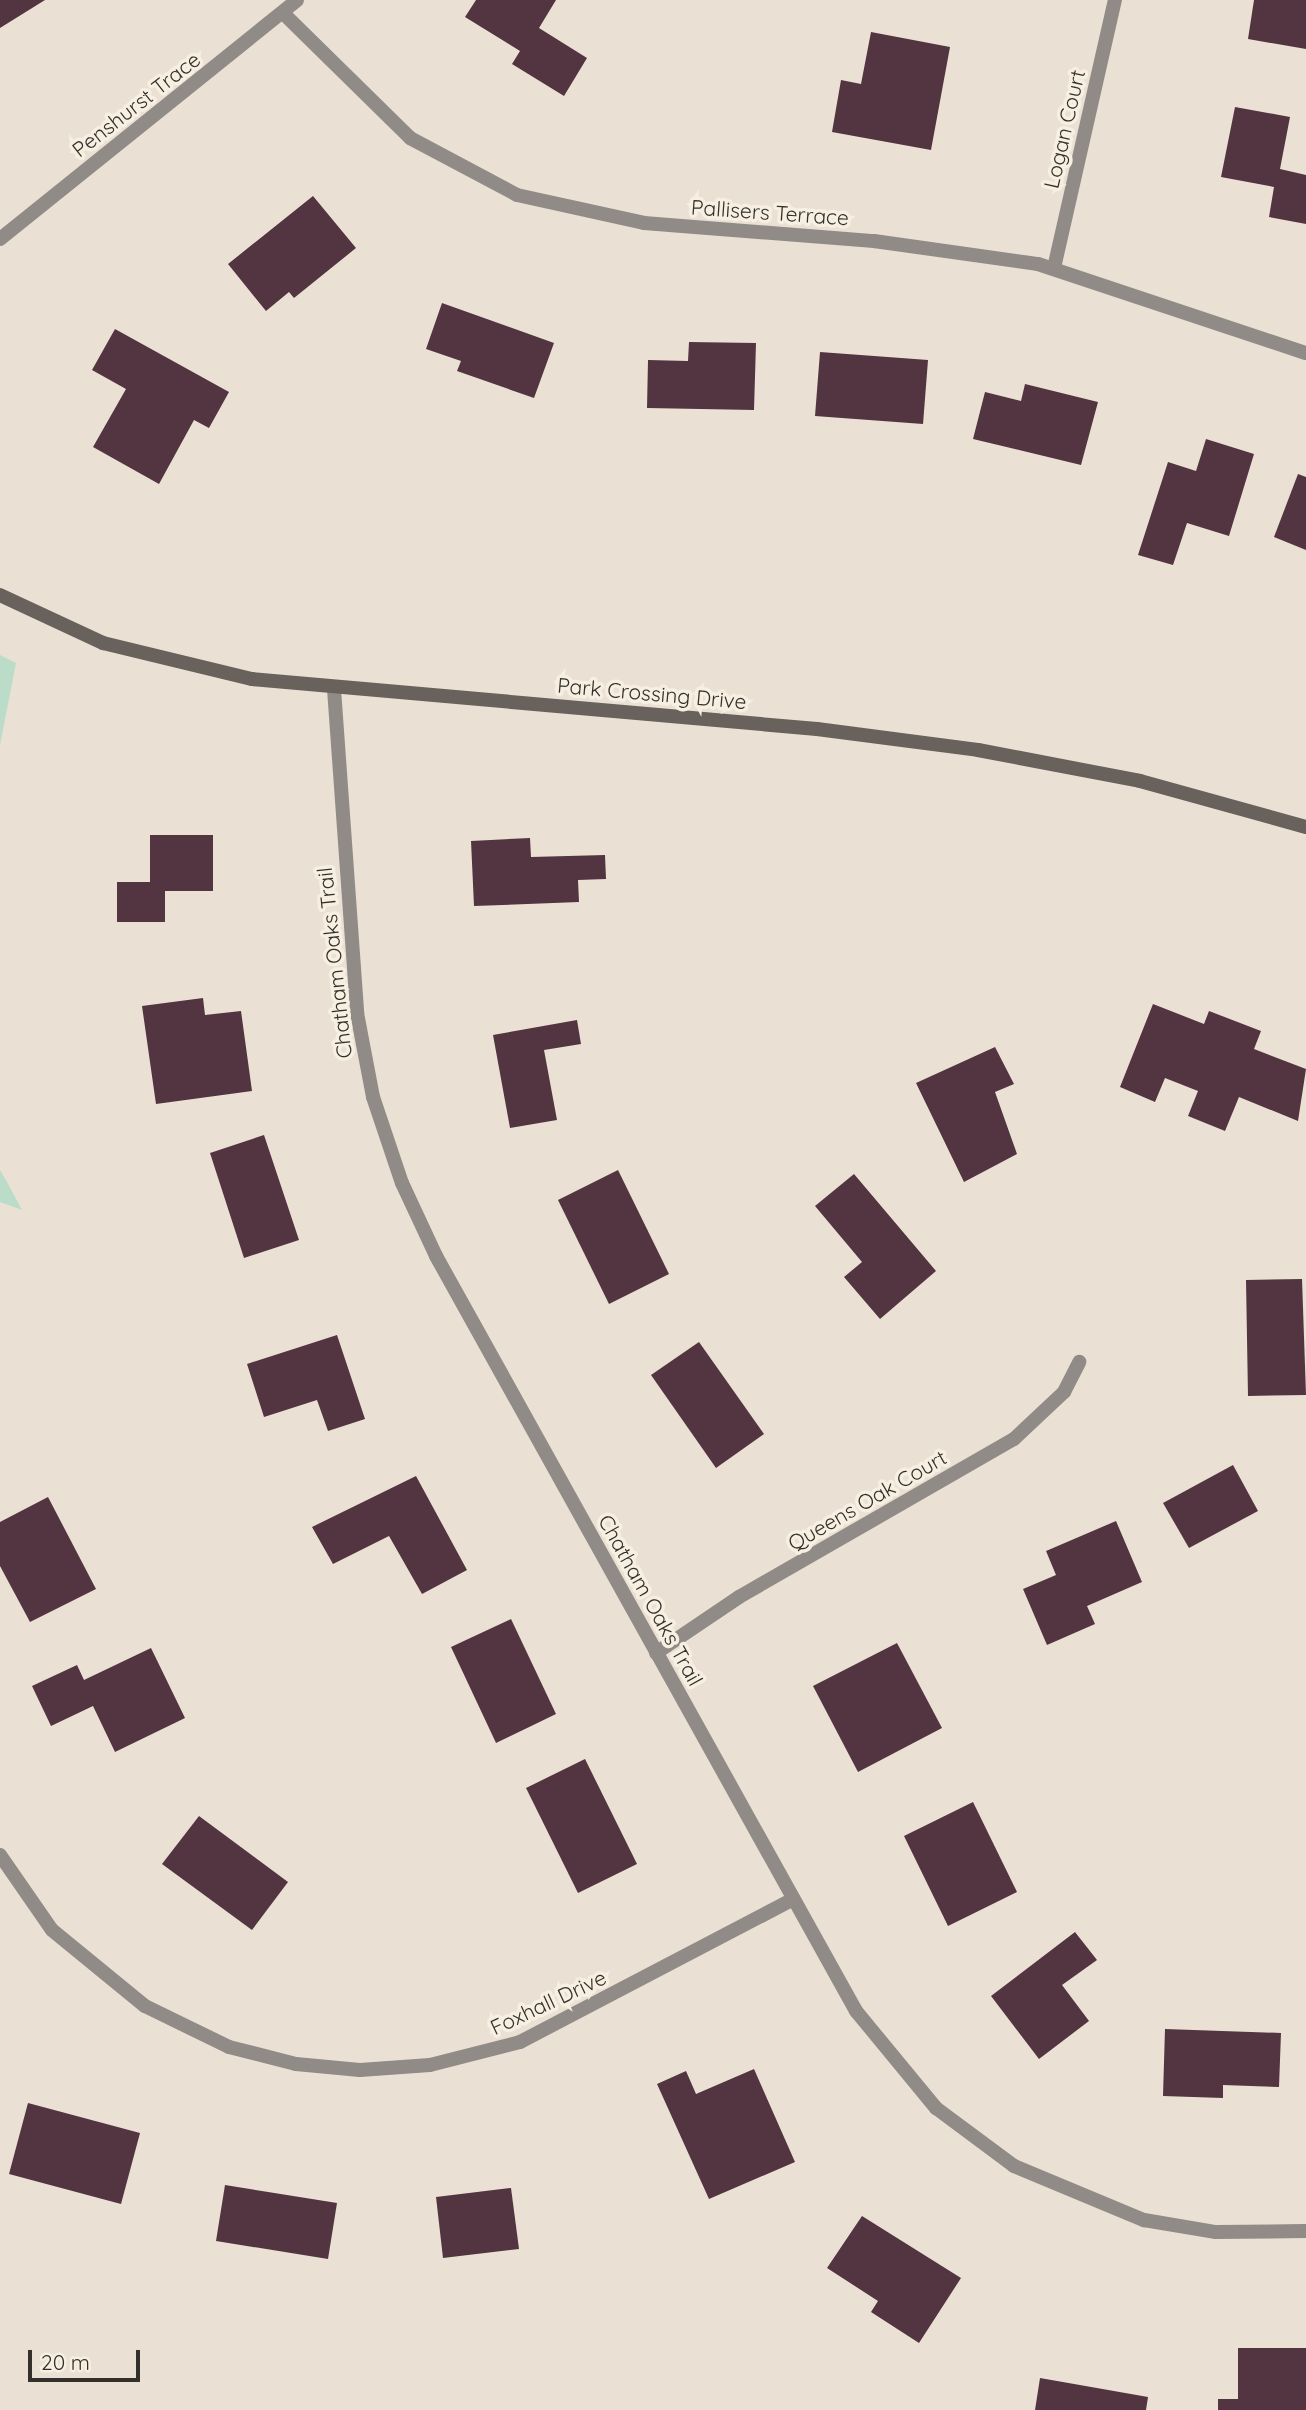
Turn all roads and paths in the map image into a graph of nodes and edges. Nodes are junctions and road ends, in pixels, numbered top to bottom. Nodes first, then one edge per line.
1 (296, 0) edge
2 (1115, 0) edge
3 (284, 14) junction
4 (0, 239) edge
5 (1054, 268) junction
6 (1306, 353) edge
7 (0, 595) edge
8 (334, 689) junction
9 (1306, 827) edge
10 (1079, 1362) dead end
11 (656, 1653) junction
12 (0, 1855) edge
13 (793, 1899) junction
14 (1306, 2231) edge

1 - 3 street, Penshurst Trace
2 - 5 street, Logan Court
3 - 4 street, Penshurst Trace
3 - 5 street, Pallisers Terrace
5 - 6 street, Pallisers Terrace
7 - 8 street, Park Crossing Drive
8 - 9 street, Park Crossing Drive
8 - 11 street, Chatham Oaks Trail
10 - 11 street, Queens Oak Court
11 - 13 street, Chatham Oaks Trail
12 - 13 street, Foxhall Drive
13 - 14 street, Chatham Oaks Trail

